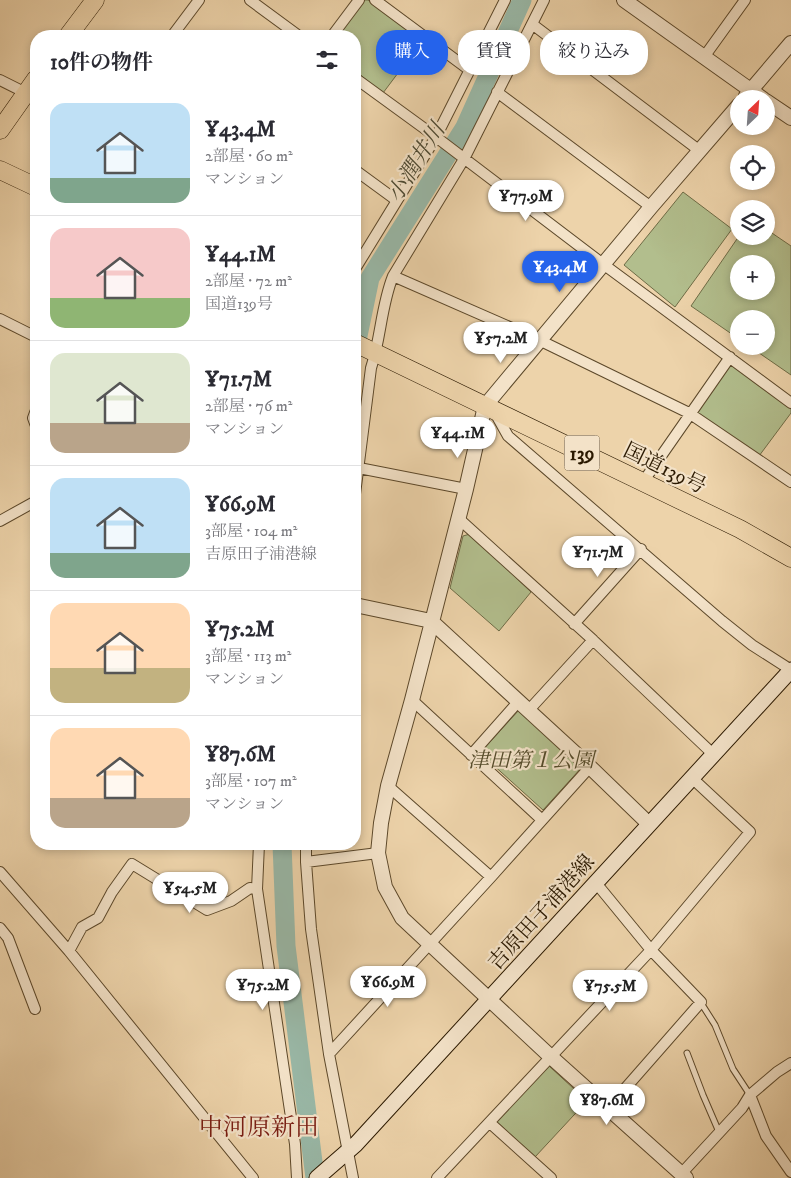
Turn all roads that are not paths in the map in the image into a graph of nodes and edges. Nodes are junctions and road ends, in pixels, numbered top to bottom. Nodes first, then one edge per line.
1 (95, 0) edge
2 (199, 0) edge
3 (250, 0) edge
4 (359, 0) edge
5 (375, 0) edge
6 (544, 0) edge
7 (624, 0) edge
8 (745, 0) edge
9 (502, 1) edge
10 (532, 24) junction
11 (72, 30) edge
12 (176, 30) edge
13 (291, 30) edge
14 (336, 30) edge
15 (488, 30) edge
16 (791, 43) edge
17 (704, 57) junction
18 (458, 62) edge
19 (465, 75) edge
20 (0, 80) edge
21 (361, 82) edge
22 (30, 89) edge
23 (741, 90) edge
24 (751, 90) edge
25 (497, 92) junction
26 (30, 94) edge
27 (775, 107) edge
28 (730, 116) edge
29 (791, 118) edge
30 (0, 130) edge
31 (436, 136) junction
32 (700, 151) junction
33 (464, 159) junction
34 (0, 170) edge
35 (361, 174) edge
36 (30, 184) edge
37 (396, 200) junction
38 (651, 207) junction
39 (361, 251) edge
40 (603, 264) junction
41 (393, 276) junction
42 (0, 320) edge
43 (30, 334) edge
44 (539, 340) junction
45 (367, 349) edge
46 (730, 357) junction
47 (791, 402) edge
48 (489, 408) junction
49 (689, 413) junction
50 (361, 450) edge
51 (361, 468) edge
52 (643, 482) junction
53 (791, 482) edge
54 (466, 489) junction
55 (30, 505) edge
56 (458, 518) junction
57 (0, 521) edge
58 (640, 549) junction
59 (791, 558) edge
60 (361, 606) edge
61 (431, 621) junction
62 (574, 624) junction
63 (593, 640) junction
64 (791, 670) edge
65 (412, 700) junction
66 (523, 707) junction
67 (713, 754) junction
68 (472, 755) junction
69 (590, 767) junction
70 (692, 778) junction
71 (388, 786) junction
72 (541, 820) junction
73 (649, 824) junction
74 (258, 850) edge
75 (306, 850) edge
76 (378, 853) junction
77 (306, 862) junction
78 (0, 872) edge
79 (491, 877) junction
80 (596, 883) junction
81 (257, 888) junction
82 (0, 928) edge
83 (429, 945) junction
84 (650, 950) junction
85 (70, 951) junction
86 (489, 1000) junction
87 (701, 1002) junction
88 (35, 1008) dead end
89 (687, 1053) dead end
90 (329, 1054) junction
91 (551, 1058) junction
92 (791, 1063) edge
93 (750, 1095) junction
94 (608, 1108) junction
95 (490, 1123) junction
96 (719, 1132) junction
97 (791, 1154) edge
98 (345, 1155) junction
99 (782, 1160) junction
100 (791, 1172) edge
101 (682, 1177) edge
102 (254, 1178) edge
103 (297, 1178) edge
104 (317, 1178) edge
105 (353, 1178) edge
106 (437, 1178) edge
107 (551, 1178) edge

1 - 11 highway
2 - 12 street
3 - 13 street
4 - 14 street
5 - 18 street
6 - 10 street
7 - 17 street
8 - 17 street
9 - 15 street
10 - 25 street
10 - 32 street
16 - 24 street
17 - 23 street
19 - 31 street
20 - 22 street
21 - 31 street
25 - 33 street
25 - 38 street
26 - 30 highway
27 - 29 street
28 - 32 street
31 - 33 street
31 - 37 street
32 - 38 street
33 - 40 street
33 - 41 street
34 - 36 highway
35 - 37 street
37 - 39 street
38 - 40 street
40 - 44 street
40 - 46 street
41 - 44 street
41 - 45 street
42 - 43 street
44 - 48 street
44 - 49 street
45 - 48 highway, 国道139号 / 139
45 - 50 street
46 - 47 street
46 - 49 street
48 - 52 highway, 国道139号 / 139
48 - 54 street
48 - 58 street
49 - 52 street
49 - 53 street
51 - 54 street
52 - 59 highway, 国道139号 / 139
54 - 56 street
55 - 57 street
56 - 61 street
56 - 62 street
58 - 62 street
58 - 64 street
60 - 61 street
61 - 65 street
61 - 66 street
62 - 63 street
63 - 66 street
63 - 67 street
64 - 67 main road, 吉原田子浦港線
65 - 68 street
65 - 71 street
66 - 68 street
66 - 69 street
67 - 70 main road, 吉原田子浦港線
68 - 72 street
69 - 72 street
69 - 73 street
70 - 73 main road, 吉原田子浦港線
70 - 84 street
71 - 76 street
71 - 79 street
72 - 79 street
73 - 80 main road, 吉原田子浦港線
74 - 81 street
75 - 77 street
76 - 77 street
76 - 83 street
77 - 90 street
78 - 85 street
79 - 83 street
80 - 84 street
80 - 86 main road, 吉原田子浦港線
81 - 85 street
81 - 103 street
82 - 88 street
83 - 86 street
83 - 90 street
84 - 87 street
84 - 91 street
85 - 102 street
86 - 91 street
86 - 98 main road, 吉原田子浦港線
87 - 93 lane
87 - 94 street
89 - 96 lane
90 - 98 street
91 - 94 street
91 - 95 street
92 - 93 street
93 - 96 street
93 - 99 street
94 - 101 street
95 - 106 street
95 - 107 street
96 - 101 street
97 - 99 street
98 - 104 main road, 吉原田子浦港線
98 - 105 street
99 - 100 street

